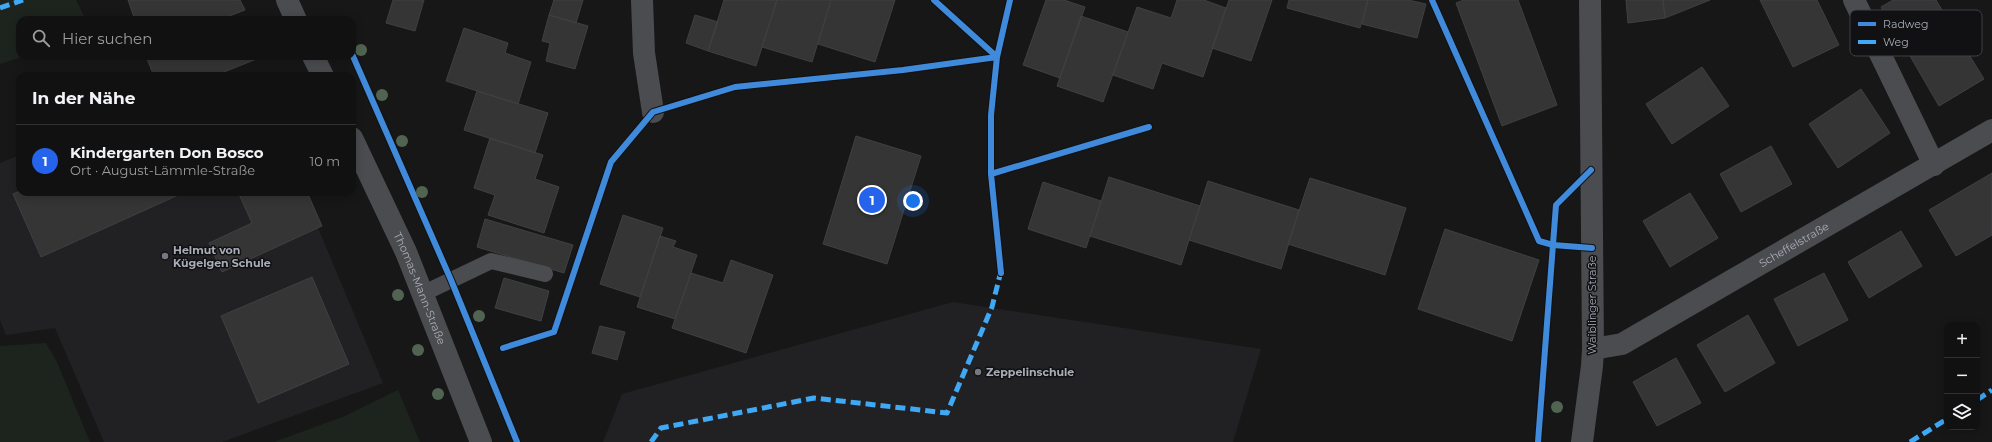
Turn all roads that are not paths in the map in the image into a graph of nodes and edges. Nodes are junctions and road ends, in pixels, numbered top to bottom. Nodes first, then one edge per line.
1 (287, 0) edge
2 (642, 0) edge
3 (1590, 0) edge
4 (1854, 0) edge
5 (1859, 10) edge
6 (294, 16) edge
7 (1881, 56) edge
8 (315, 60) edge
9 (321, 72) edge
10 (653, 112) dead end
11 (1992, 130) edge
12 (356, 146) edge
13 (1934, 165) junction
14 (544, 274) dead end
15 (422, 294) junction
16 (1593, 349) junction
17 (481, 442) edge
18 (1582, 442) edge

1 - 6 street
2 - 10 street
3 - 16 street, Waiblinger Straße
4 - 5 street
7 - 13 street
8 - 9 street
11 - 13 street, Scheffelstraße
12 - 15 street, Thomas-Mann-Straße
13 - 16 street, Scheffelstraße
14 - 15 lane
15 - 17 street, Thomas-Mann-Straße
16 - 18 street, Waiblinger Straße

